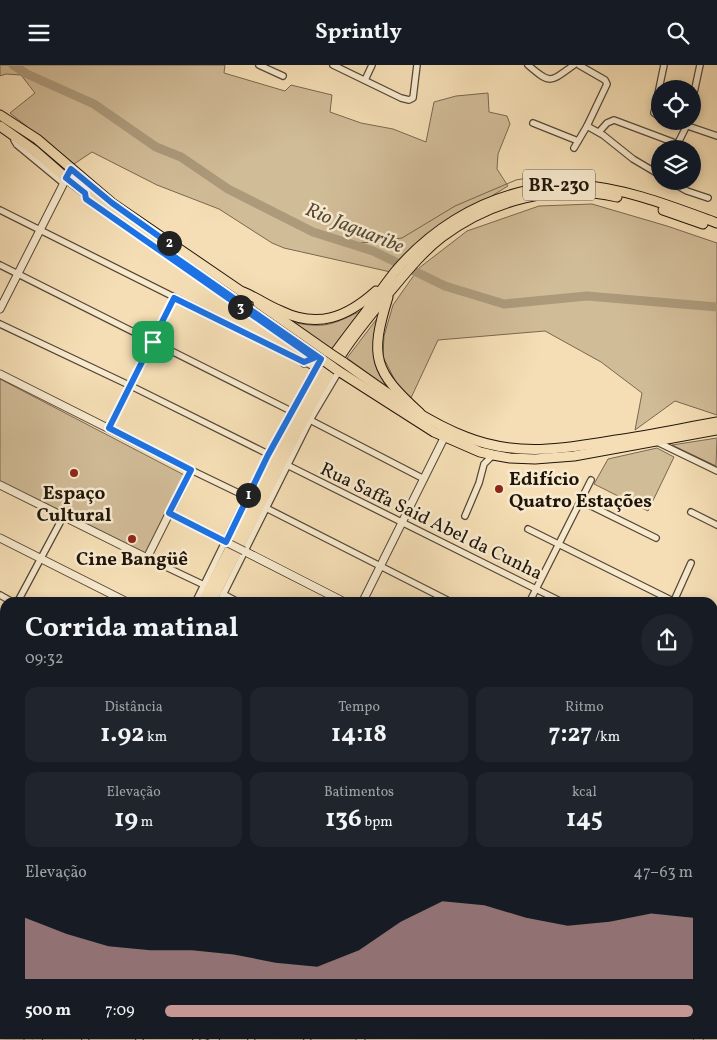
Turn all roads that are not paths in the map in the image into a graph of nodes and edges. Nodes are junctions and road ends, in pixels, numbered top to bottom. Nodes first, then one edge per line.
1 (259, 65) edge
2 (333, 65) edge
3 (372, 65) edge
4 (418, 65) edge
5 (528, 65) edge
6 (574, 65) edge
7 (579, 65) edge
8 (664, 65) edge
9 (700, 65) edge
10 (282, 76) dead end
11 (365, 80) junction
12 (661, 80) edge
13 (697, 80) edge
14 (0, 115) edge
15 (533, 123) dead end
16 (0, 126) edge
17 (587, 126) junction
18 (701, 129) edge
19 (599, 132) junction
20 (14, 136) junction
21 (717, 136) edge
22 (36, 139) junction
23 (662, 140) edge
24 (578, 141) junction
25 (574, 148) dead end
26 (71, 169) junction
27 (651, 170) edge
28 (64, 181) junction
29 (685, 190) edge
30 (85, 193) junction
31 (708, 198) dead end
32 (0, 210) edge
33 (717, 223) edge
34 (717, 229) edge
35 (39, 230) junction
36 (171, 250) junction
37 (416, 255) junction
38 (0, 265) edge
39 (18, 274) junction
40 (399, 274) junction
41 (389, 279) junction
42 (243, 292) junction
43 (389, 292) junction
44 (174, 298) junction
45 (0, 309) edge
46 (0, 324) edge
47 (153, 342) junction
48 (318, 360) junction
49 (304, 362) joint
50 (338, 371) junction
51 (0, 374) edge
52 (131, 386) junction
53 (291, 411) junction
54 (420, 413) junction
55 (310, 421) junction
56 (717, 422) edge
57 (109, 428) junction
58 (717, 430) edge
59 (444, 438) junction
60 (655, 441) junction
61 (480, 452) junction
62 (268, 455) junction
63 (494, 455) junction
64 (484, 464) junction
65 (287, 465) junction
66 (191, 470) junction
67 (717, 471) edge
68 (424, 479) junction
69 (591, 480) dead end
70 (0, 485) edge
71 (247, 497) junction
72 (581, 501) junction
73 (266, 508) junction
74 (691, 512) dead end
75 (169, 513) junction
76 (465, 516) dead end
77 (63, 517) junction
78 (402, 523) junction
79 (717, 525) edge
80 (528, 529) dead end
81 (0, 538) edge
82 (656, 538) dead end
83 (226, 542) junction
84 (558, 545) junction
85 (244, 551) junction
86 (41, 558) junction
87 (147, 558) junction
88 (690, 563) dead end
89 (380, 566) junction
90 (204, 585) junction
91 (536, 589) junction
92 (223, 594) junction
93 (19, 597) edge
94 (117, 597) edge
95 (198, 597) edge
96 (205, 597) edge
97 (214, 597) edge
98 (222, 597) edge
99 (229, 597) edge
100 (334, 597) edge
101 (365, 597) edge
102 (441, 597) edge
103 (532, 597) edge
104 (552, 597) edge
105 (663, 597) edge
106 (675, 597) edge

1 - 10 street
2 - 11 street
3 - 11 street
4 - 11 street
5 - 6 street
7 - 17 street
8 - 12 street
9 - 13 street
14 - 22 main road
15 - 24 street
16 - 20 main road
17 - 19 street
17 - 24 street
18 - 21 street
19 - 23 street
19 - 27 street
20 - 22 main road
20 - 28 main road
22 - 26 main road
24 - 25 street
26 - 28 street
26 - 36 main road
28 - 30 main road
28 - 35 street
29 - 31 street
30 - 36 main road
30 - 48 street
32 - 35 street
33 - 37 main road, BR-230
34 - 37 main road, BR-230
35 - 39 street
35 - 44 street
36 - 42 main road
36 - 48 main road
37 - 40 main road, BR-230
38 - 39 street
39 - 45 street
39 - 47 street
40 - 41 main road, BR-230
40 - 43 main road, BR-230
41 - 42 main road
41 - 96 main road, BR-230
42 - 54 main road, bridge
43 - 54 main road
43 - 97 main road, BR-230
44 - 47 street
44 - 49 street
46 - 52 street
47 - 52 street
47 - 53 street
48 - 49 main road
48 - 50 main road, bridge
48 - 53 street
50 - 55 street
50 - 59 main road
51 - 57 street
52 - 57 street
52 - 62 street
53 - 62 street
54 - 56 main road
55 - 65 street
55 - 68 street
57 - 66 street
58 - 60 main road
59 - 61 main road
59 - 68 street
60 - 63 main road
60 - 67 street
61 - 63 main road
61 - 64 street
62 - 71 street
63 - 64 street
64 - 76 street
65 - 73 street
65 - 78 street, Rua Saffa Said Abel da Cunha
66 - 71 street
66 - 75 street
68 - 78 street
69 - 72 street
70 - 77 street
71 - 83 street
72 - 82 street
72 - 84 street
73 - 85 street
73 - 89 street
74 - 79 street
75 - 83 street
75 - 87 street
77 - 86 street
77 - 87 street
78 - 89 street
78 - 91 street, Rua Saffa Said Abel da Cunha
80 - 84 street
81 - 86 street
83 - 85 street, bridge
83 - 90 street
84 - 91 street
84 - 105 street
85 - 92 street
85 - 100 main road
86 - 93 street
86 - 94 street
87 - 90 street
88 - 106 street
89 - 101 street
89 - 102 street
90 - 95 street
91 - 103 street
91 - 104 street, Rua Saffa Said Abel da Cunha
92 - 98 street
92 - 99 street

